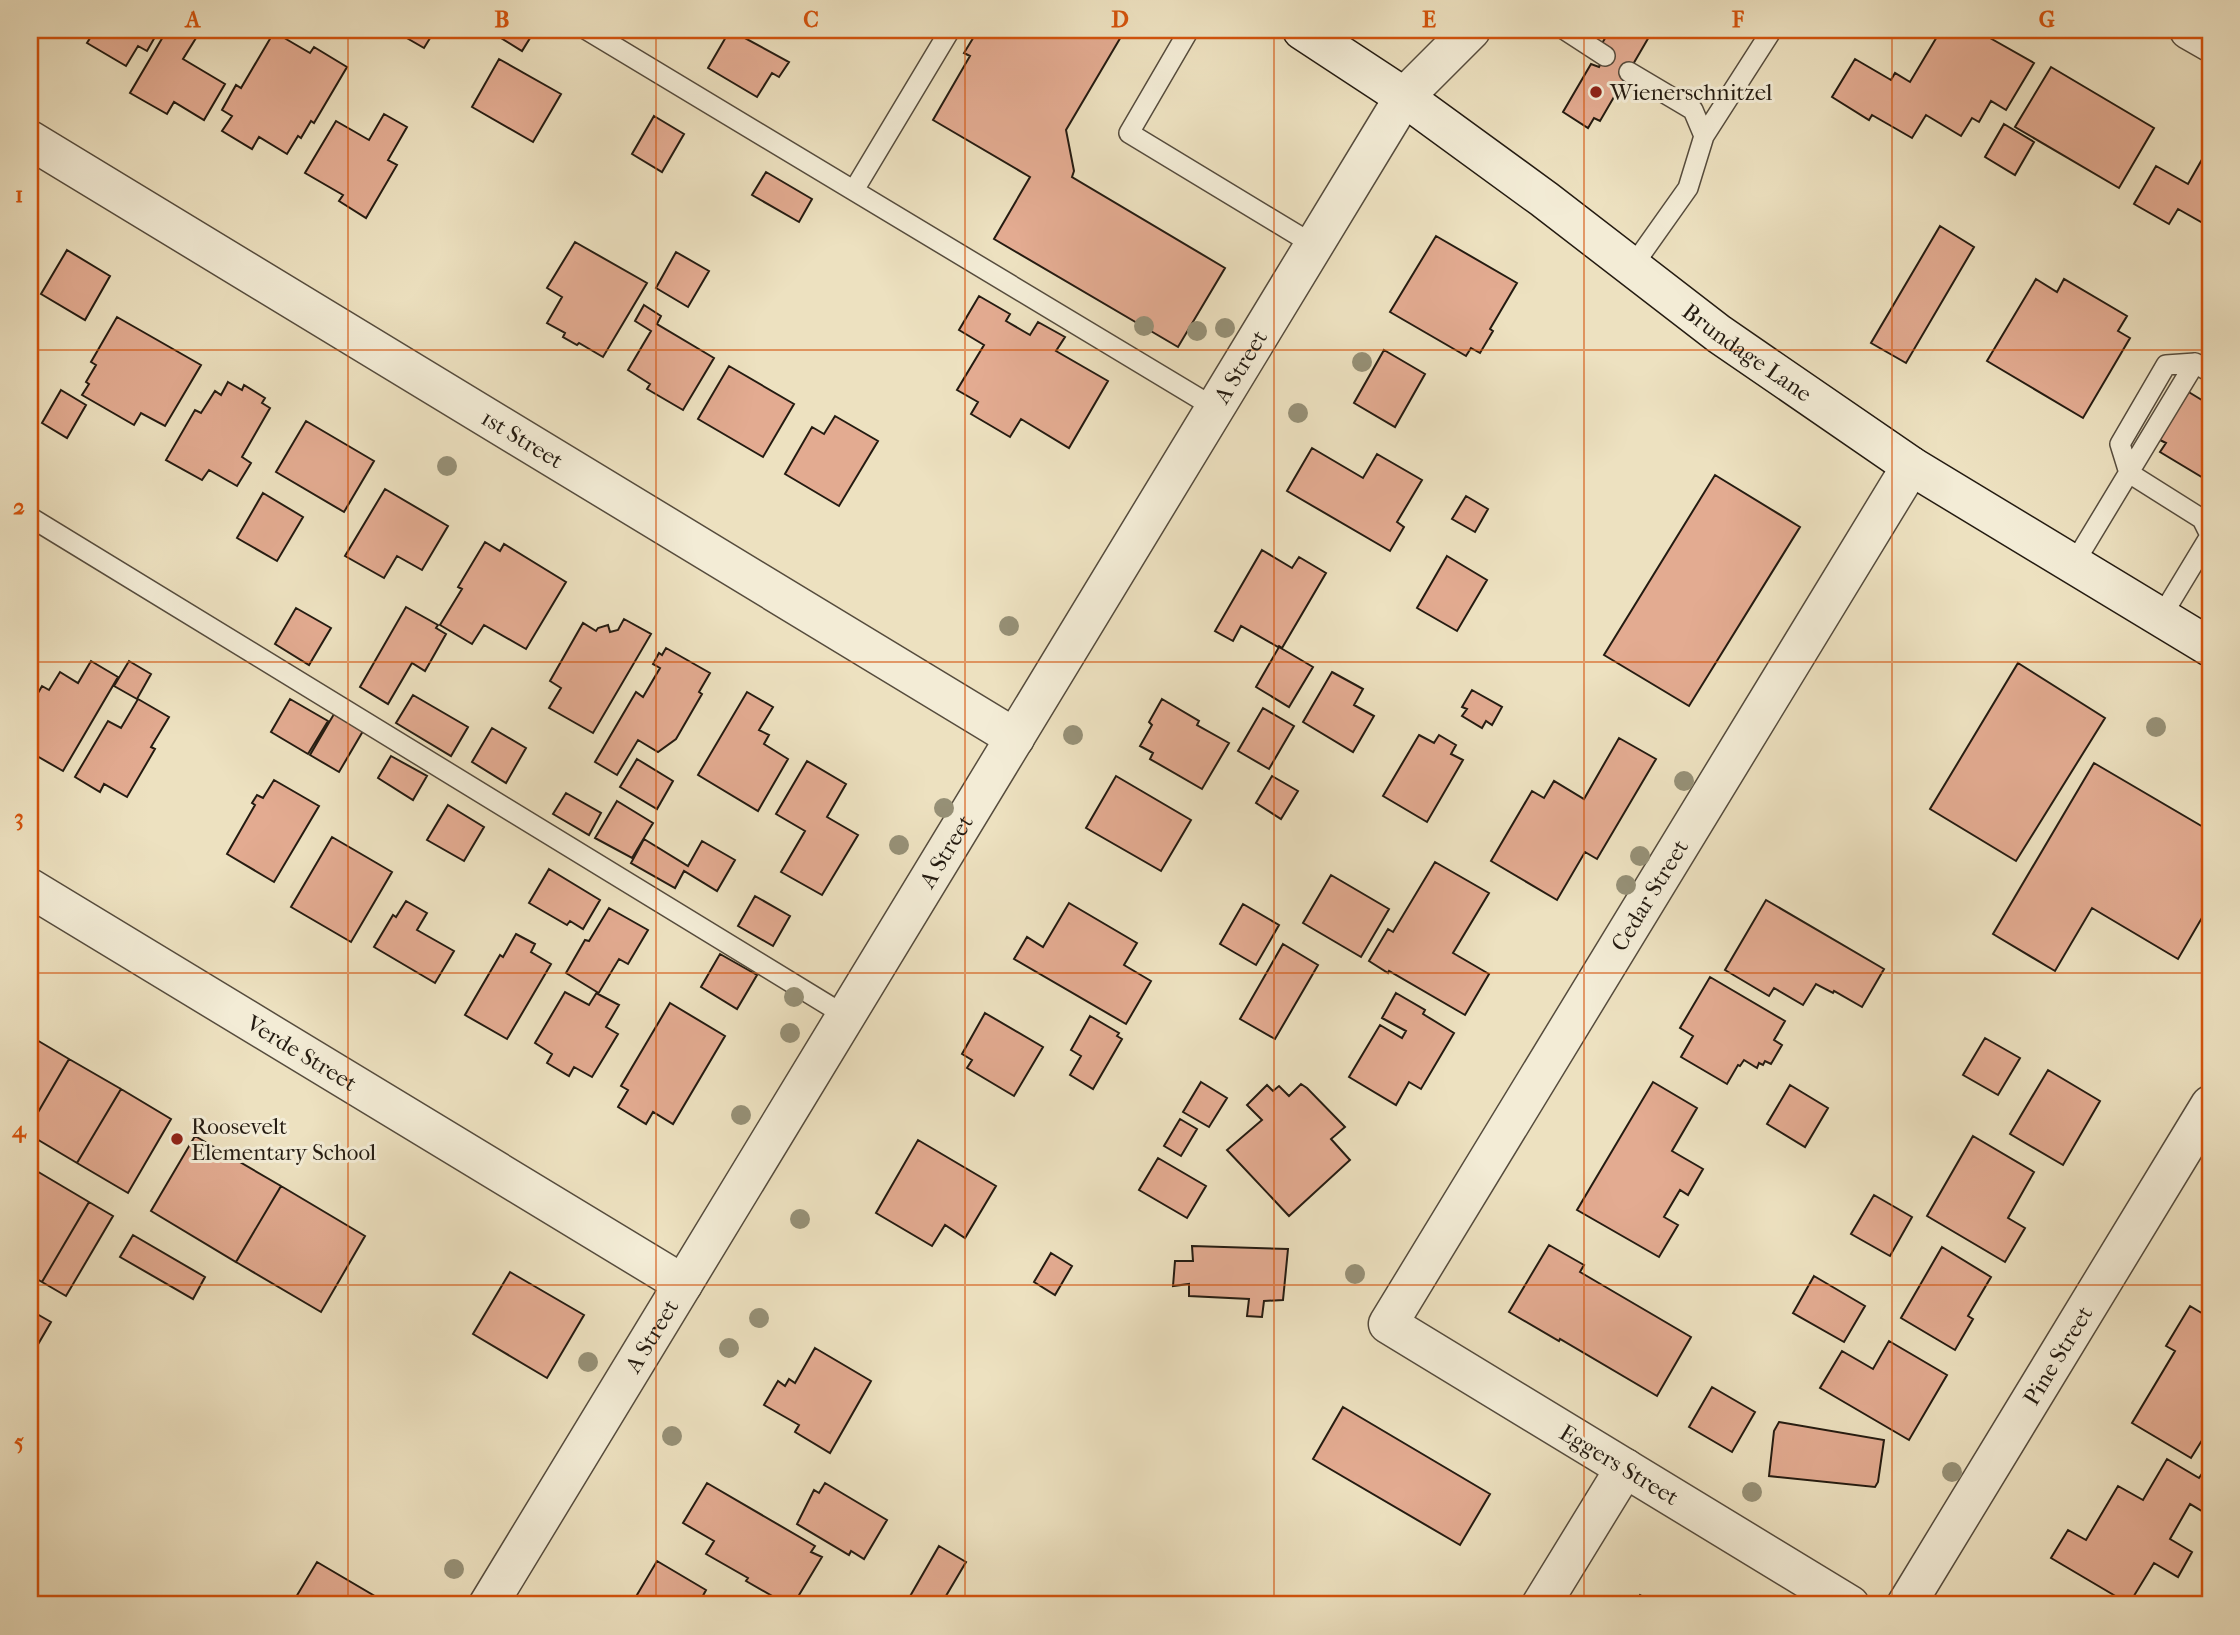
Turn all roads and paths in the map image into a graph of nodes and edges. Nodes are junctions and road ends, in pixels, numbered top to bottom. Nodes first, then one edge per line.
1 (587, 30) edge
2 (950, 30) edge
3 (1189, 30) edge
4 (1303, 30) edge
5 (1471, 30) edge
6 (1565, 30) edge
7 (1772, 30) edge
8 (2189, 30) edge
9 (2210, 42) edge
10 (1605, 56) dead end
11 (1629, 72) dead end
12 (1404, 97) junction
13 (1704, 135) junction
14 (30, 139) edge
15 (854, 190) junction
16 (1314, 245) junction
17 (1632, 267) junction
18 (2203, 368) edge
19 (1215, 408) junction
20 (1911, 466) junction
21 (2129, 473) junction
22 (30, 517) edge
23 (2210, 535) edge
24 (2073, 565) junction
25 (2161, 617) junction
26 (2210, 647) edge
27 (1015, 738) junction
28 (30, 888) edge
29 (846, 1016) junction
30 (2210, 1105) edge
31 (683, 1284) junction
32 (1388, 1324) joint
33 (1625, 1468) junction
34 (488, 1605) edge
35 (1541, 1605) edge
36 (1850, 1605) edge
37 (1906, 1605) edge

1 - 15 lane
2 - 15 lane
3 - 16 lane
4 - 12 street, Brundage Lane
5 - 12 street, A Street
6 - 10 lane
7 - 13 lane
8 - 9 street
11 - 13 lane
12 - 16 street, A Street
12 - 17 street, Brundage Lane
13 - 17 lane
14 - 27 street, 1st Street
15 - 19 lane
16 - 19 street, A Street
17 - 20 street, Brundage Lane
18 - 21 lane
19 - 27 street, A Street
20 - 24 street, Brundage Lane
20 - 32 street, Cedar Street
21 - 23 lane
21 - 24 lane
22 - 29 lane
23 - 25 lane
24 - 25 street, Brundage Lane
25 - 26 street, Brundage Lane
27 - 29 street, A Street
28 - 31 street, Verde Street
29 - 31 street, A Street
30 - 37 street, Pine Street
31 - 34 street, A Street
32 - 33 street, Eggers Street
33 - 35 street
33 - 36 street, Eggers Street

